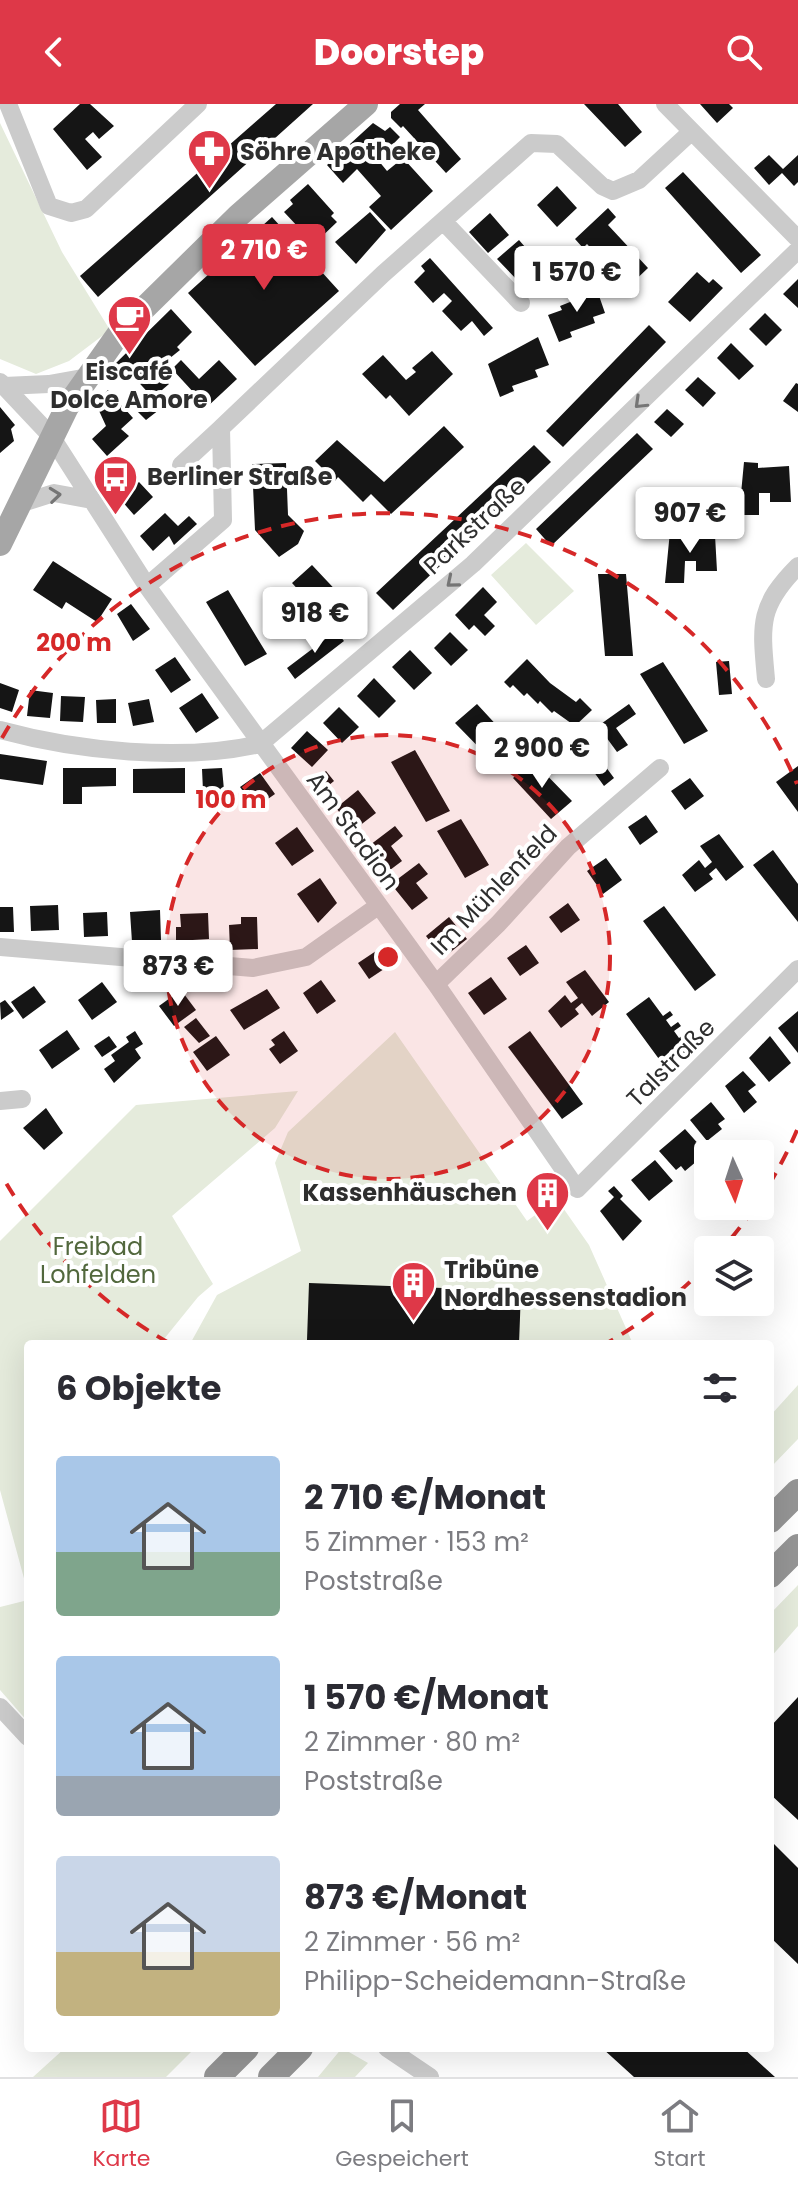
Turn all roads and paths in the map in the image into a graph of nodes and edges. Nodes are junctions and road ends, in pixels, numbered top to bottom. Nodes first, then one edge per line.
1 (8, 104) edge
2 (198, 104) edge
3 (366, 104) edge
4 (665, 104) edge
5 (691, 132) junction
6 (443, 221) junction
7 (798, 239) edge
8 (798, 250) edge
9 (521, 303) dead end
10 (88, 377) junction
11 (2, 384) edge
12 (221, 428) junction
13 (51, 436) junction
14 (181, 465) dead end
15 (92, 500) junction
16 (19, 504) junction
17 (0, 544) edge
18 (798, 566) edge
19 (147, 586) junction
20 (766, 679) dead end
21 (0, 730) edge
22 (260, 744) junction
23 (660, 768) dead end
24 (378, 906) junction
25 (0, 947) edge
26 (798, 969) edge
27 (436, 984) junction
28 (22, 1099) dead end
29 (0, 1101) edge
30 (577, 1189) joint
31 (798, 1492) edge
32 (774, 1516) edge
33 (798, 1547) edge
34 (774, 1571) edge
35 (0, 1707) edge
36 (24, 1733) edge
37 (242, 2052) edge
38 (296, 2052) edge
39 (393, 2052) edge
40 (217, 2077) edge
41 (271, 2077) edge
42 (430, 2077) edge

1 - 2 street
3 - 10 main road
4 - 5 street
5 - 6 street
5 - 7 street
6 - 9 street
6 - 12 street
8 -> 22 street, Parkstraße
10 - 11 street
10 - 13 main road
11 - 13 street
12 - 14 street
12 - 19 street
13 - 15 street, Am Stadion
13 - 16 main road
16 -> 15 street
15 - 19 street, Am Stadion
16 - 17 main road
18 - 20 street
19 - 22 street, Am Stadion
21 - 22 street, Parkstraße
22 - 24 street, Am Stadion
23 - 27 street, Im Mühlenfeld
24 - 25 street
24 - 27 street, Am Stadion
26 - 30 street, Talstraße
27 - 30 street, Am Stadion
28 - 29 street
31 - 32 highway
33 - 34 highway
35 - 36 street
37 - 40 highway
38 - 41 highway
39 - 42 street

